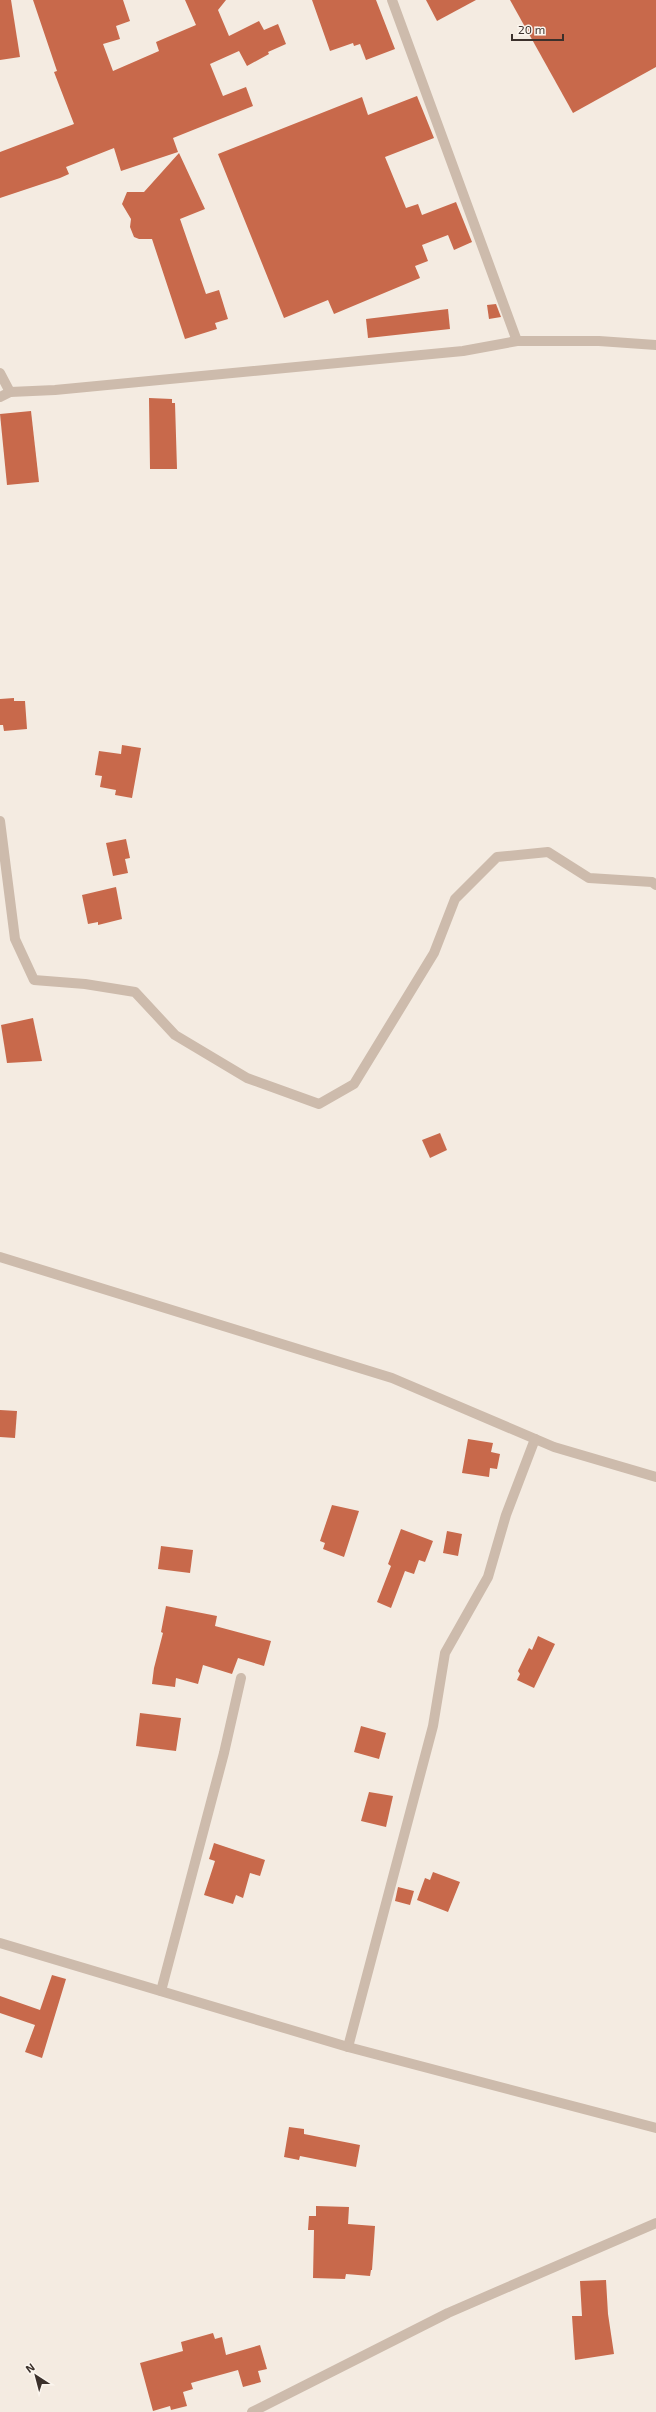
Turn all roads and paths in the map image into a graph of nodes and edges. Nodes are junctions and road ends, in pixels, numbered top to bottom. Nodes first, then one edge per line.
1 (392, 0) edge
2 (517, 342) junction
3 (656, 345) edge
4 (0, 372) edge
5 (10, 392) junction
6 (0, 397) edge
7 (0, 821) edge
8 (656, 885) edge
9 (0, 1257) edge
10 (535, 1439) junction
11 (656, 1477) edge
12 (241, 1678) dead end
13 (0, 1943) edge
14 (161, 1991) junction
15 (348, 2047) junction
16 (656, 2128) edge
17 (656, 2223) edge
18 (252, 2412) edge

1 - 2 street
2 - 3 street
2 - 5 street
4 - 5 street
5 - 6 street
7 - 8 street
9 - 10 street
10 - 11 street
10 - 15 street
12 - 14 street
13 - 14 street
14 - 15 street
15 - 16 street
17 - 18 street

